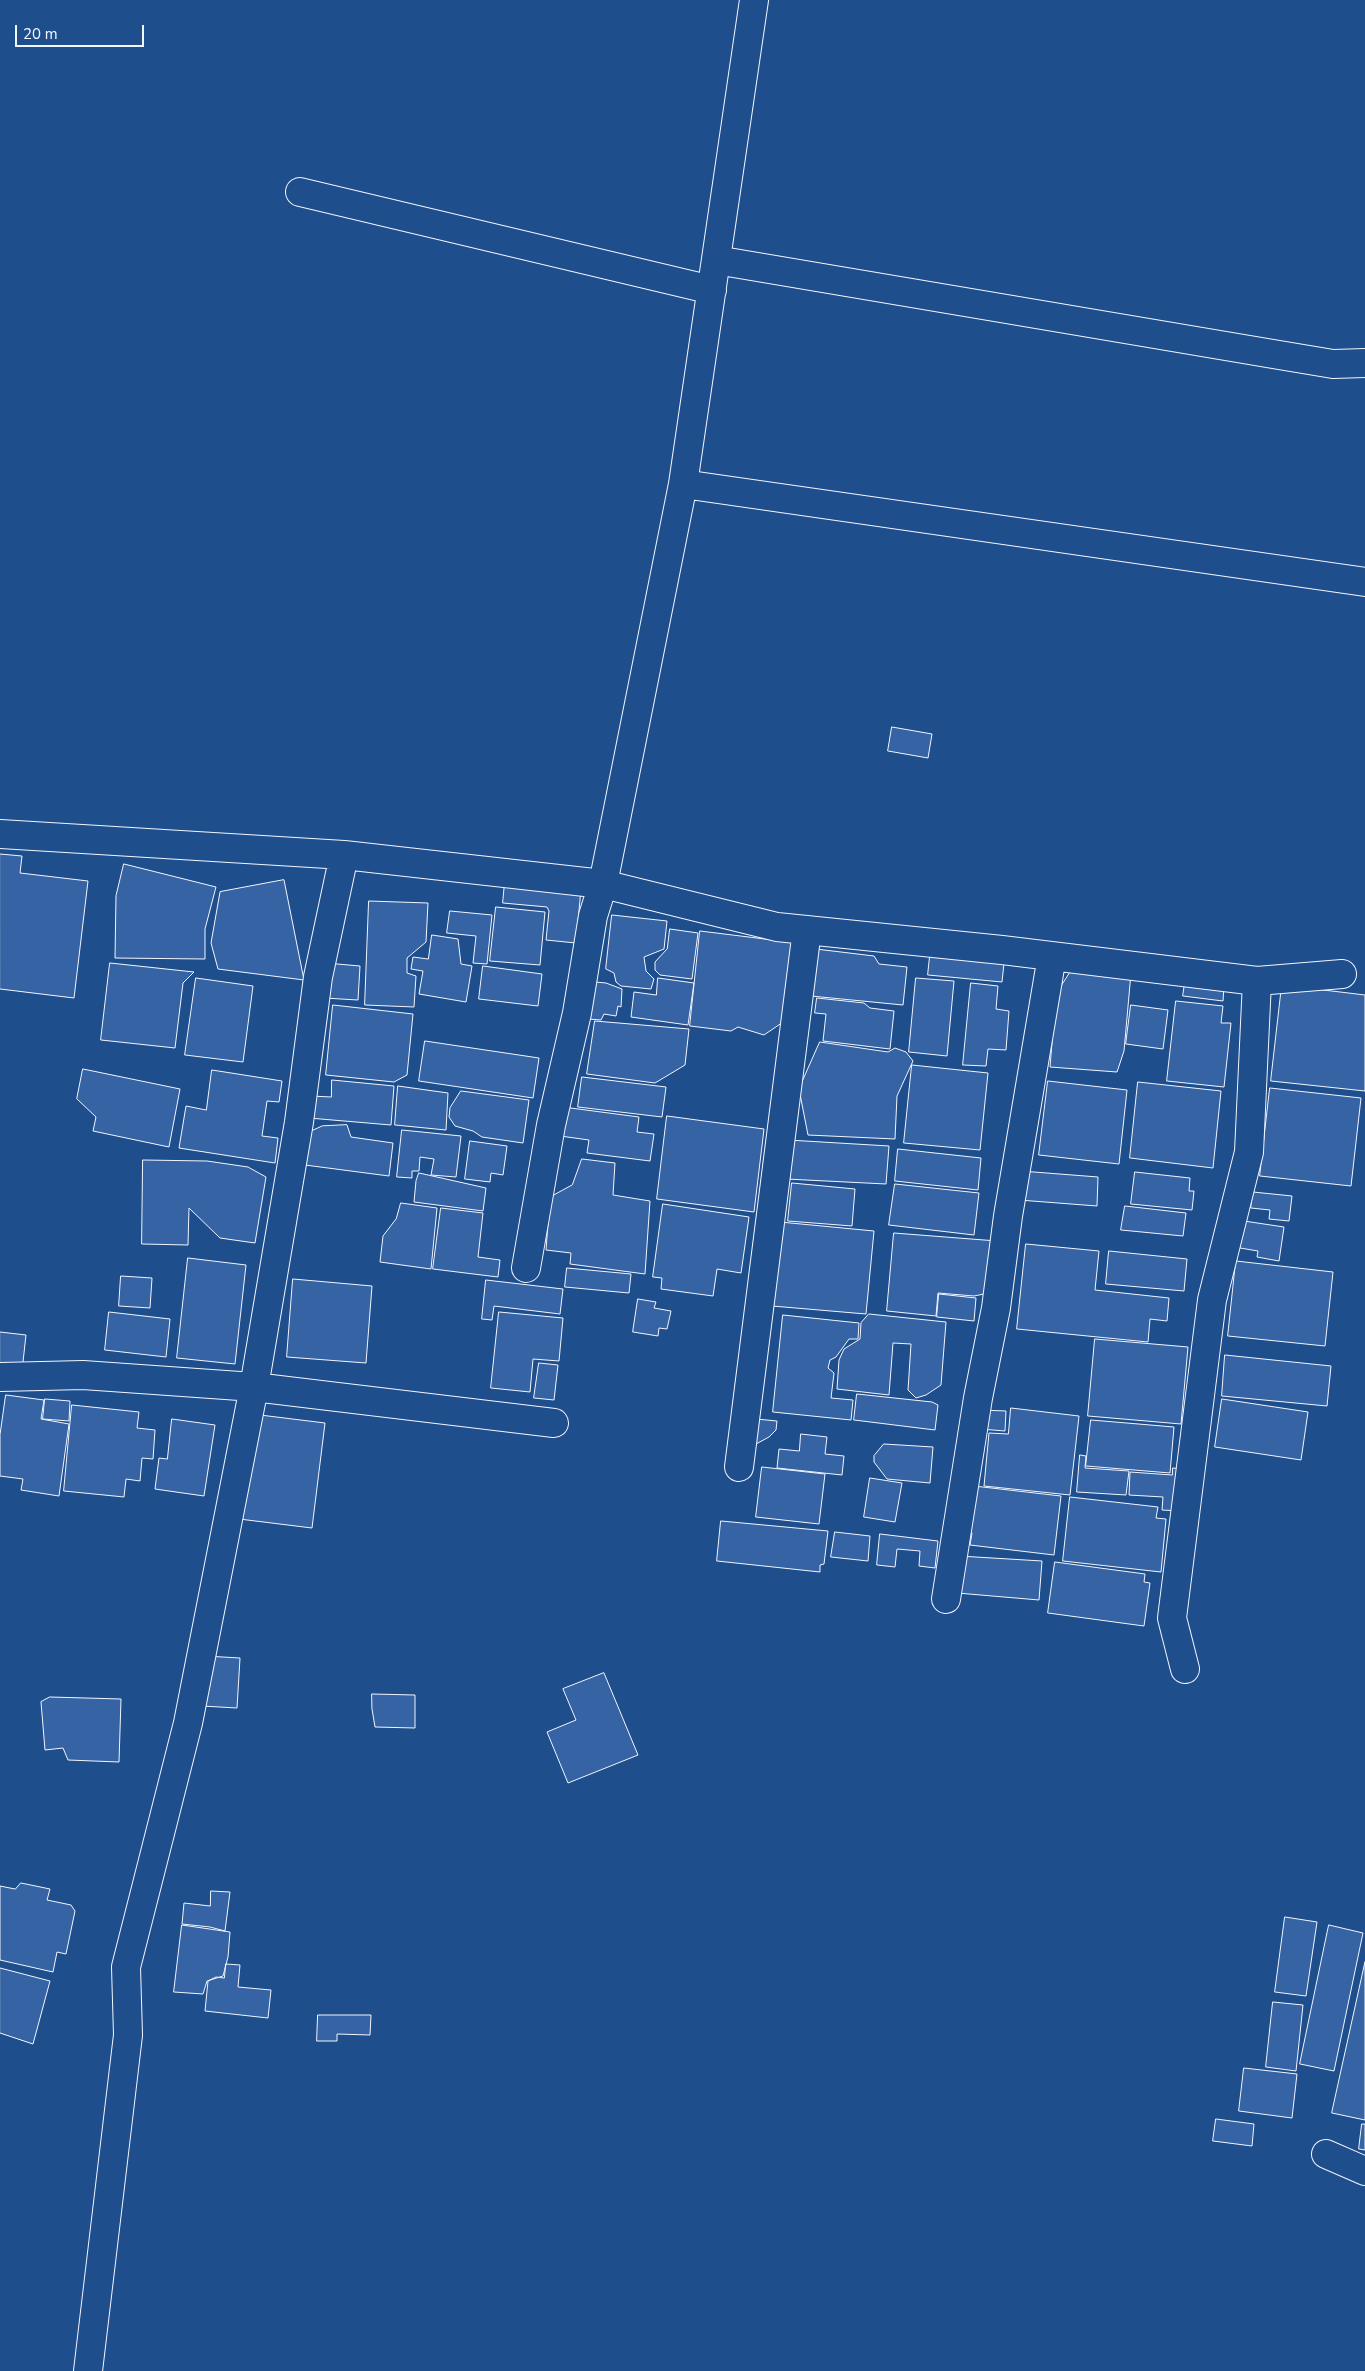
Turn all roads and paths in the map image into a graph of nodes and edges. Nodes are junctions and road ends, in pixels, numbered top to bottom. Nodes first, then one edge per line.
1 (754, 0) edge
2 (300, 192) dead end
3 (716, 260) junction
4 (712, 290) junction
5 (1365, 363) edge
6 (684, 484) junction
7 (1365, 582) edge
8 (0, 834) edge
9 (344, 855) junction
10 (603, 884) junction
11 (807, 930) junction
12 (1052, 956) junction
13 (1342, 974) dead end
14 (1257, 981) junction
15 (526, 1268) dead end
16 (0, 1377) edge
17 (254, 1387) junction
18 (554, 1423) dead end
19 (739, 1467) dead end
20 (946, 1599) dead end
21 (1185, 1669) dead end
22 (1326, 2154) dead end
23 (1365, 2171) edge
24 (88, 2371) edge

1 - 3 street
2 - 4 street
3 - 4 street
3 - 5 street
4 - 6 street
6 - 7 street
6 - 10 street
8 - 9 street
9 - 10 street
9 - 17 street
10 - 11 street
10 - 15 street
11 - 12 street
11 - 19 street
12 - 14 street
12 - 20 street
13 - 14 street
14 - 21 street
16 - 17 street
17 - 18 street
17 - 24 street
22 - 23 street

